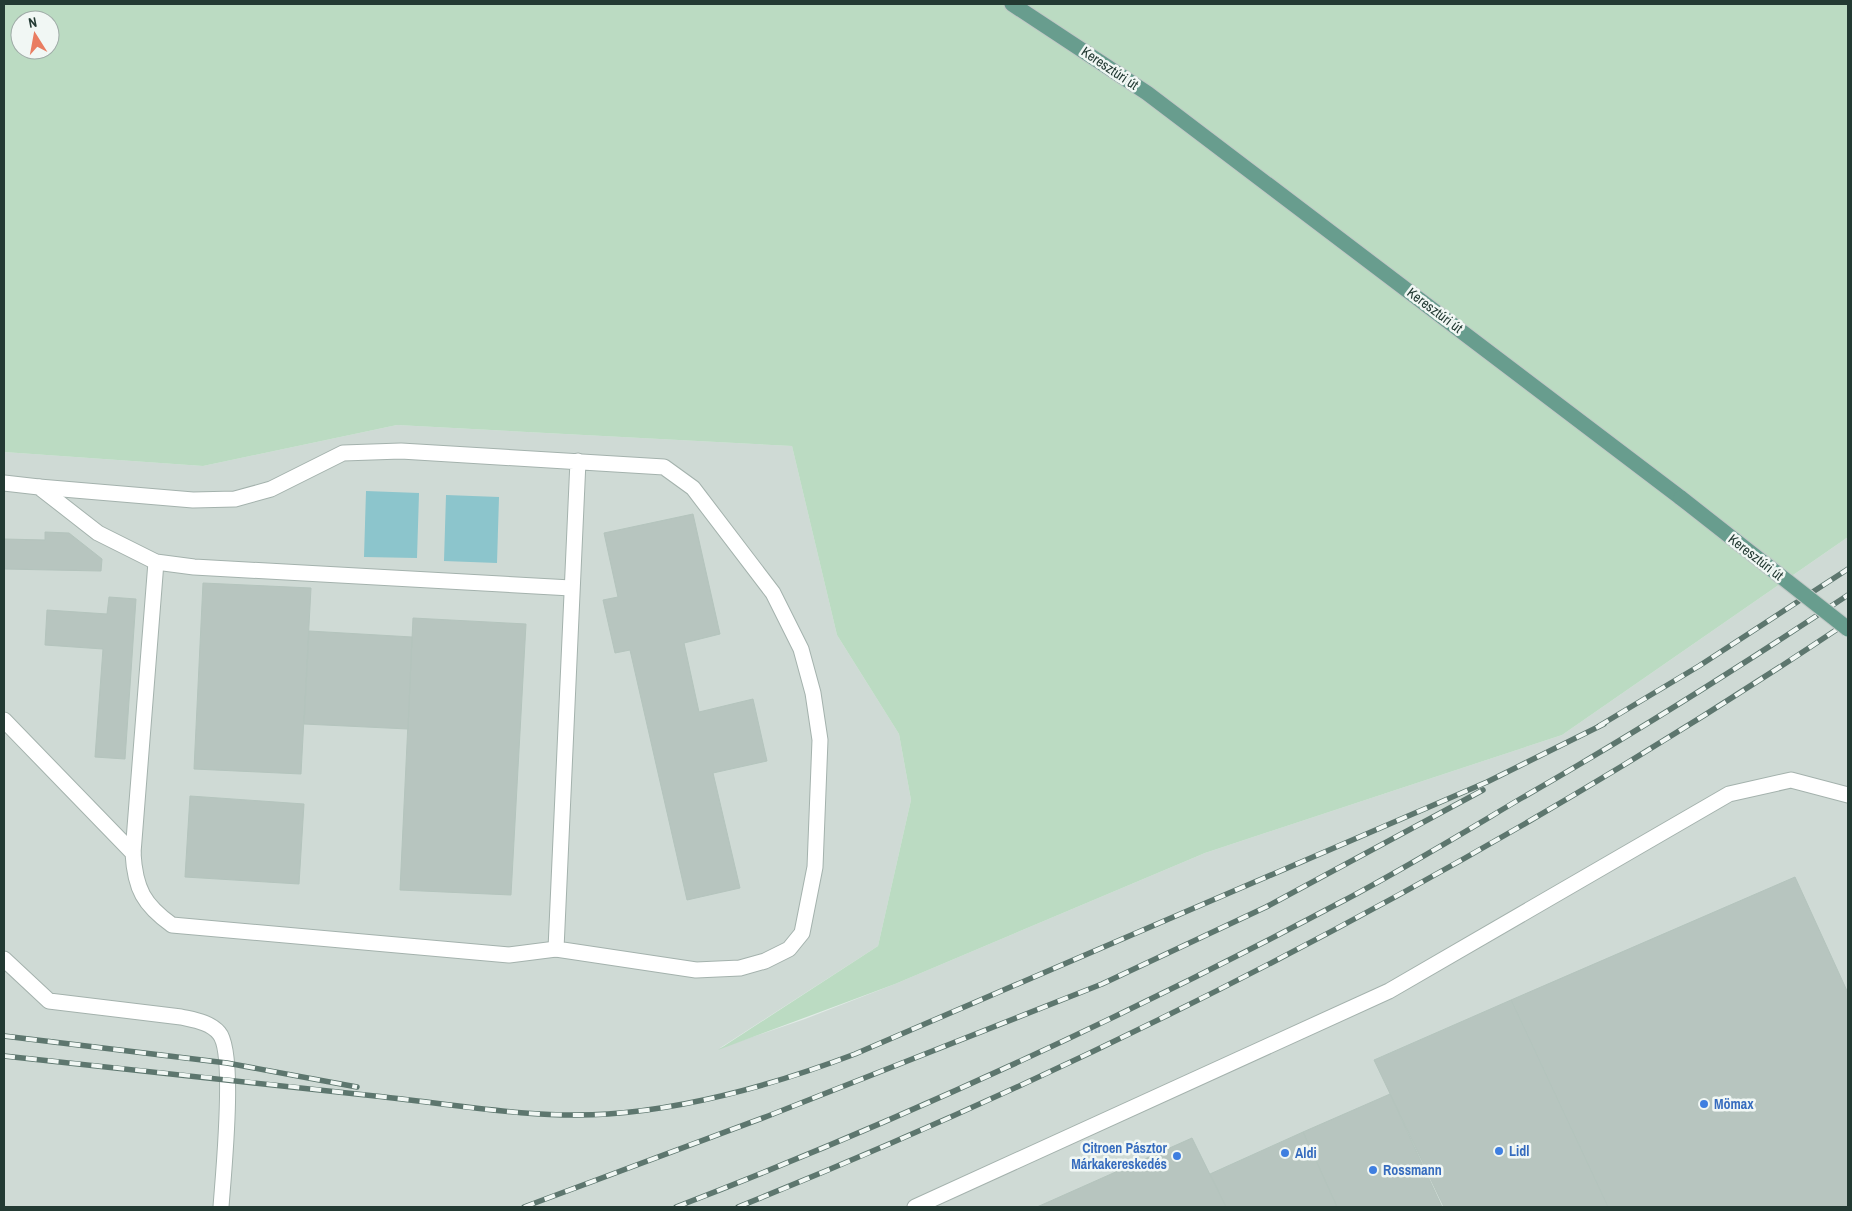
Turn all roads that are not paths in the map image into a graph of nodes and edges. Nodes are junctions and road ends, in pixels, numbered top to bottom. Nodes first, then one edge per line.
1 (1012, 4) edge
2 (578, 461) junction
3 (4, 483) edge
4 (39, 487) junction
5 (156, 562) junction
6 (571, 588) junction
7 (1848, 629) edge
8 (4, 720) edge
9 (1848, 795) edge
10 (134, 853) junction
11 (556, 949) junction
12 (4, 959) edge
13 (221, 1207) edge
14 (915, 1207) edge

1 - 7 main road, Keresztúri út, bridge
2 - 4 lane
2 - 6 lane
2 - 11 lane
3 - 4 lane
4 - 5 lane
5 - 6 lane
5 - 10 lane
6 - 11 lane
8 - 10 lane
9 - 14 lane
10 - 11 lane
12 - 13 lane

